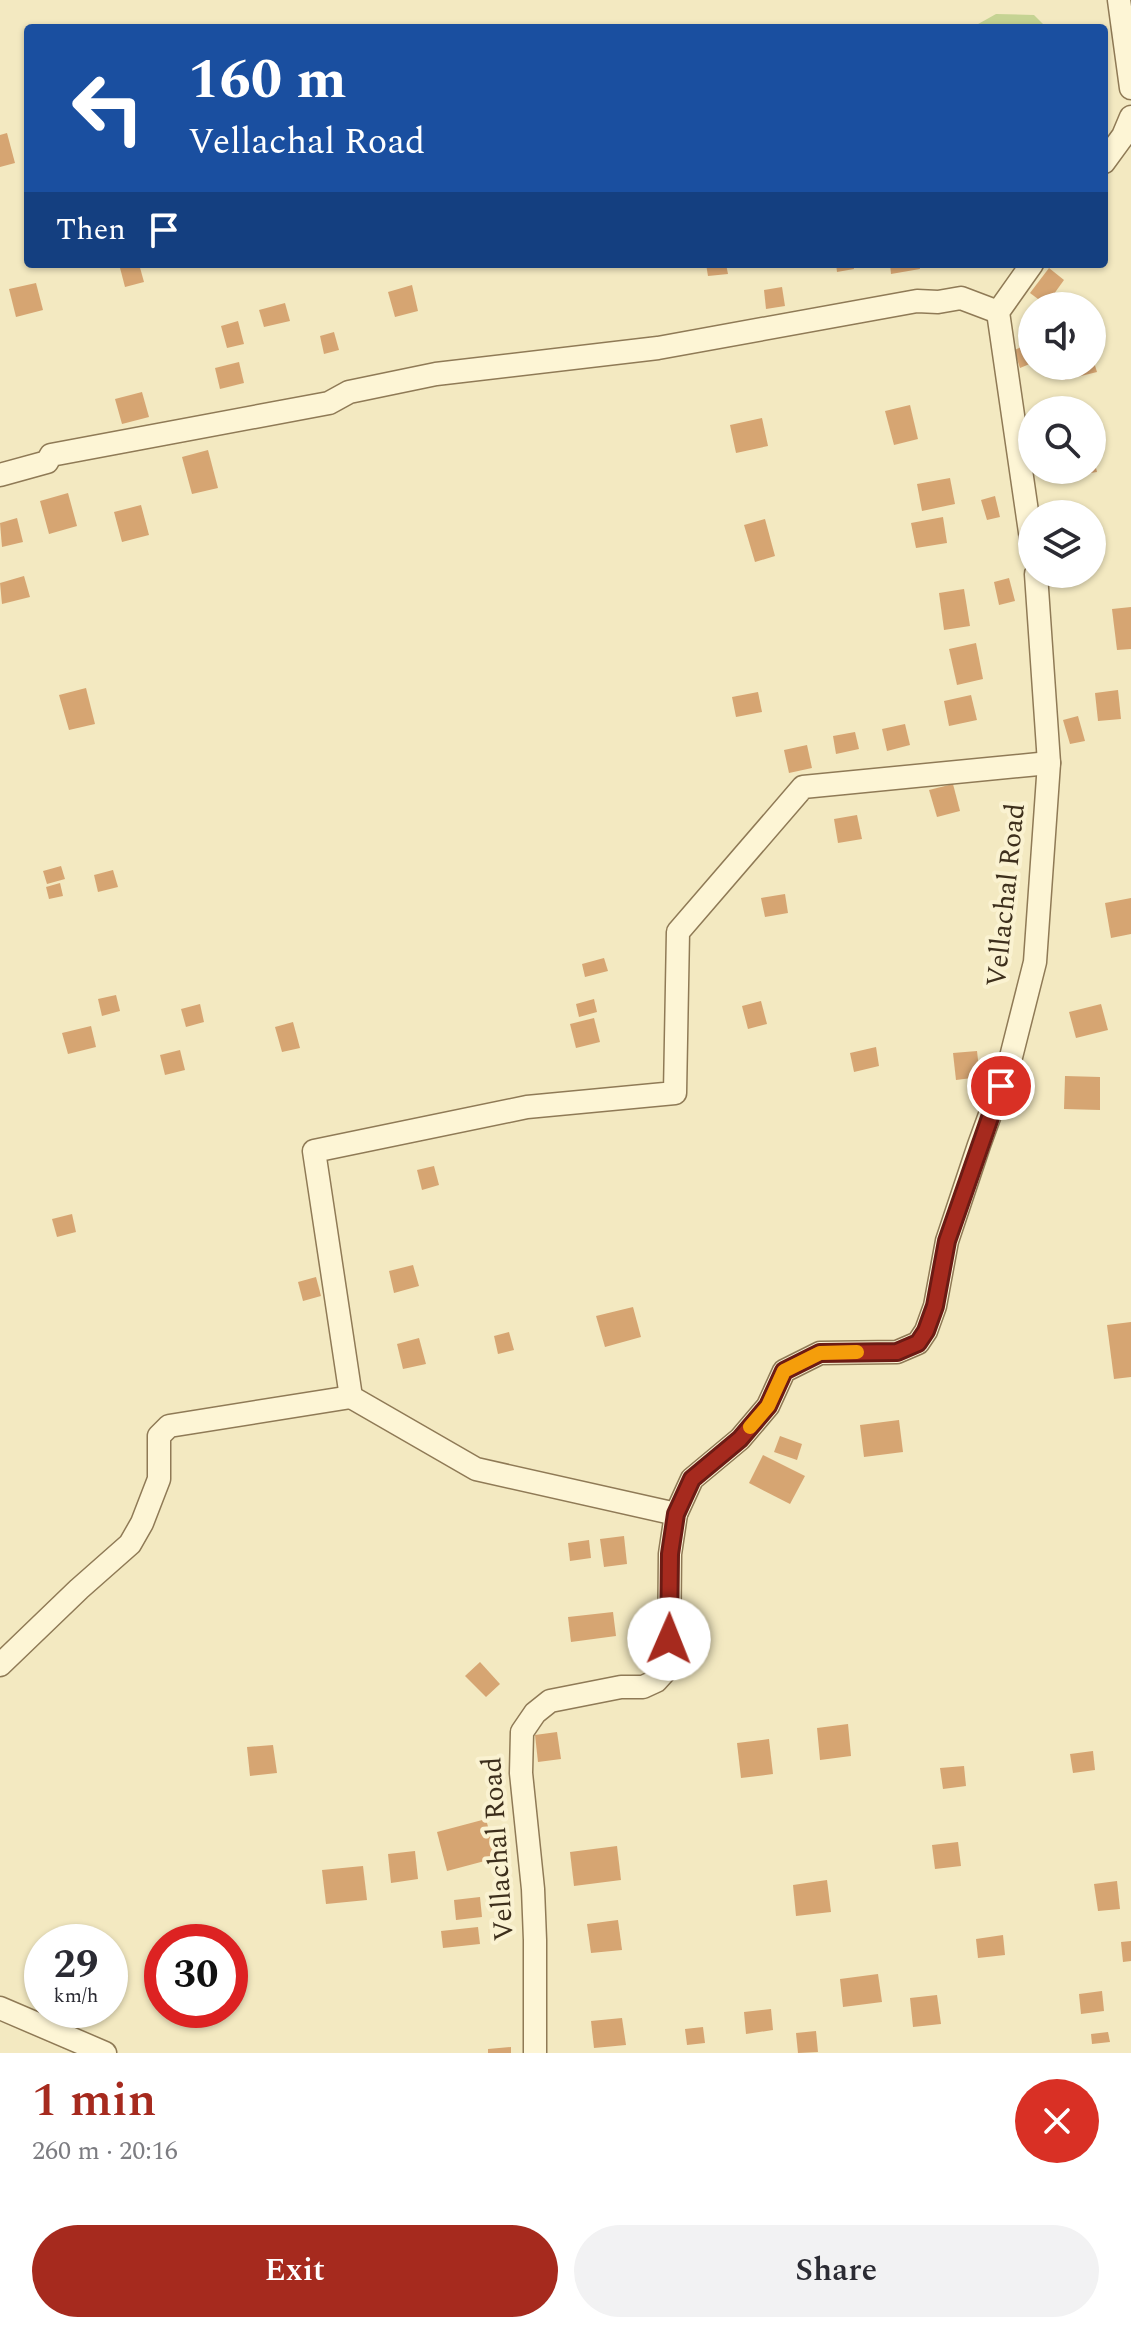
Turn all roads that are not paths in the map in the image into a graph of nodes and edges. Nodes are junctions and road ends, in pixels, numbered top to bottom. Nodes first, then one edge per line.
1 (1119, 0) edge
2 (1131, 88) edge
3 (1131, 117) edge
4 (1108, 157) edge
5 (1029, 268) edge
6 (998, 312) junction
7 (0, 475) edge
8 (1025, 500) edge
9 (1037, 588) edge
10 (1049, 763) junction
11 (351, 1397) junction
12 (676, 1514) junction
13 (0, 1665) edge
14 (0, 2008) edge
15 (105, 2053) edge
16 (535, 2053) edge

1 - 2 street
3 - 4 street
5 - 6 street
6 - 7 street
6 - 8 street
9 - 10 street, Vellachal Road
10 - 11 street
10 - 12 street, Vellachal Road
11 - 12 street
11 - 13 street
12 - 16 street, Vellachal Road
14 - 15 street

